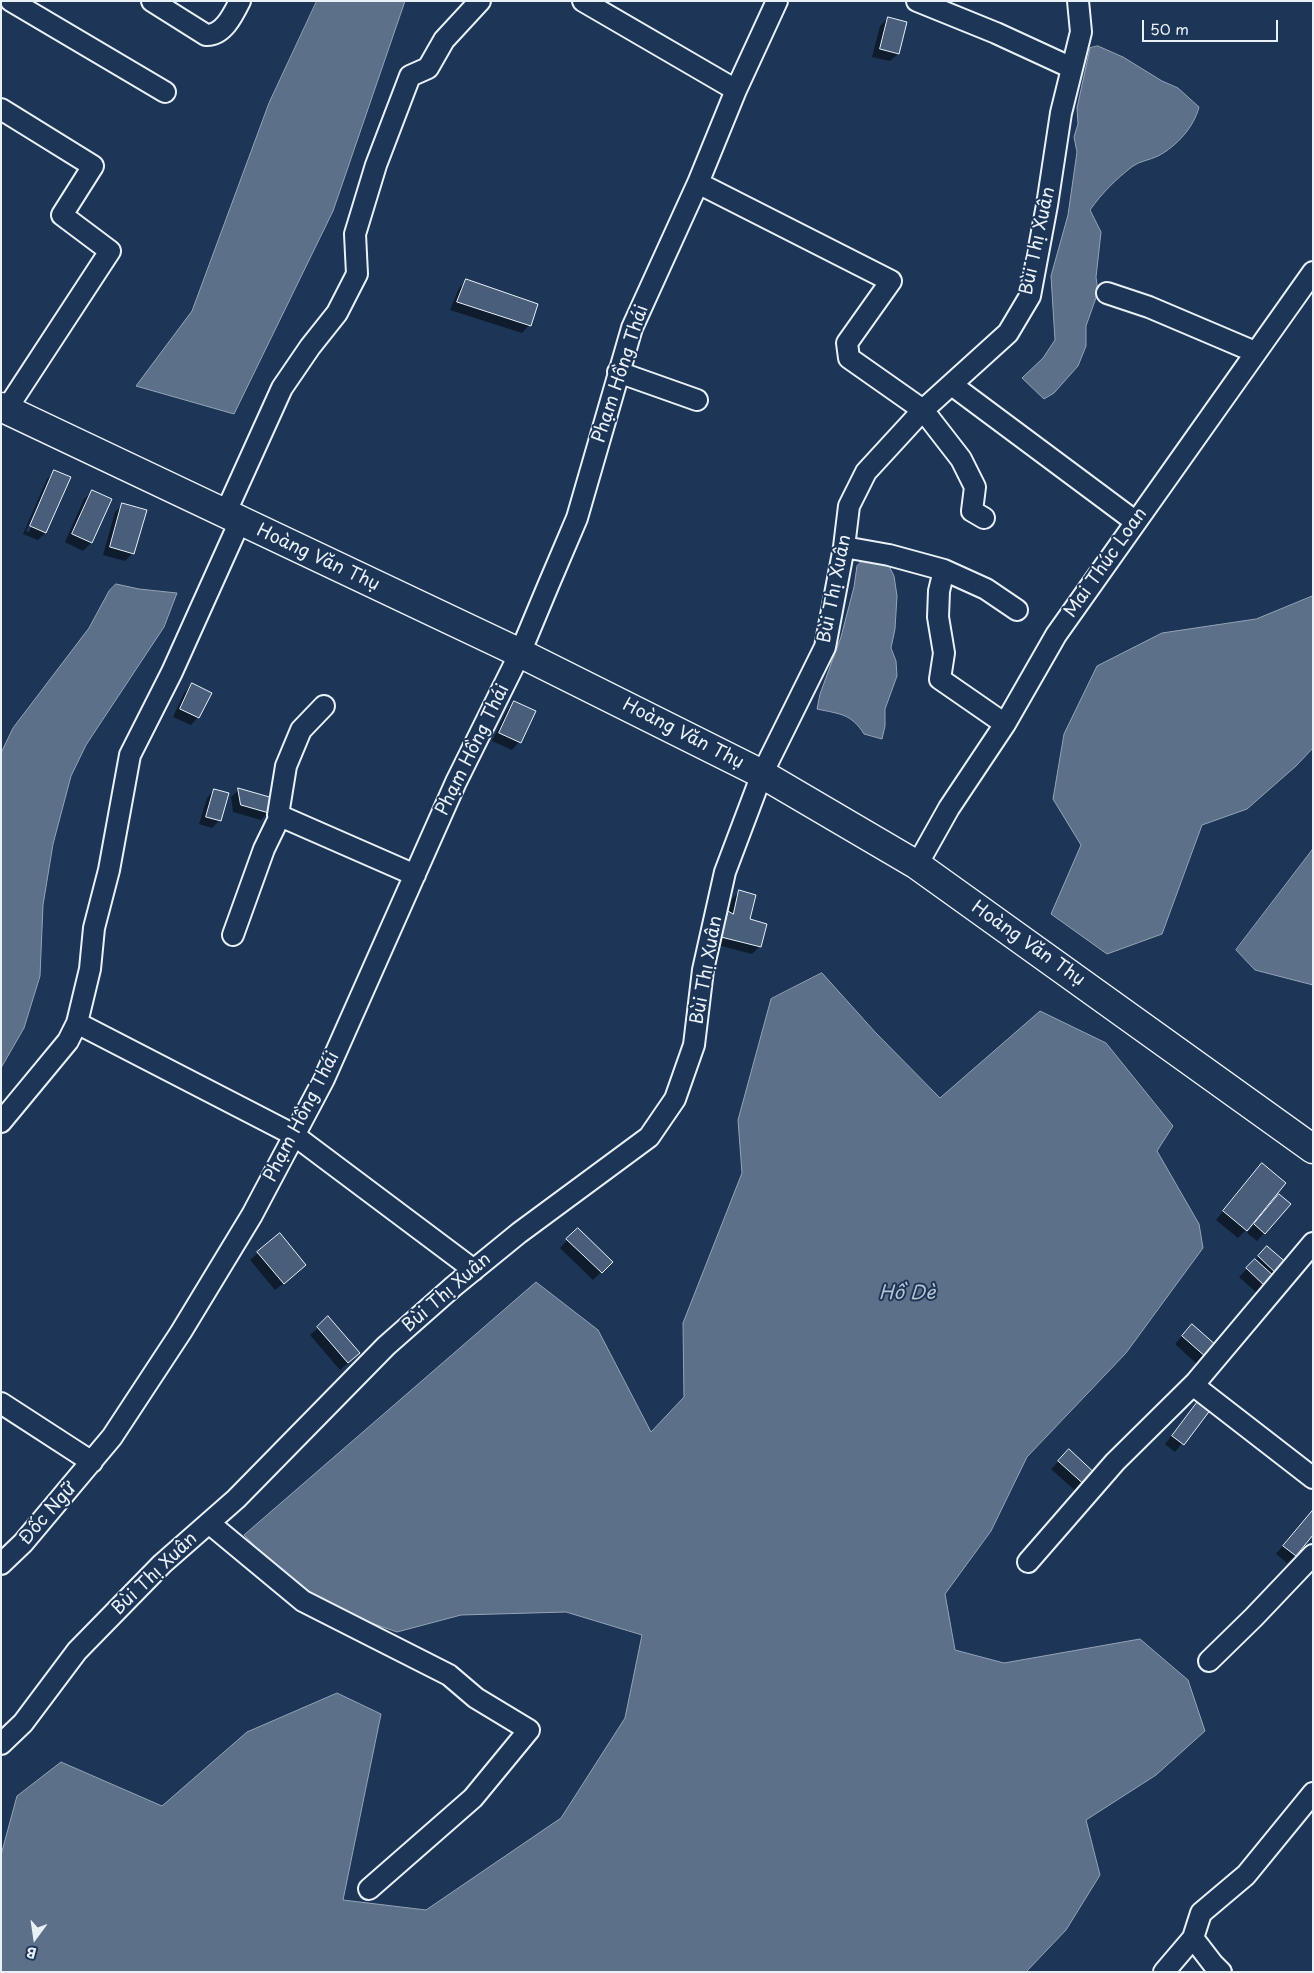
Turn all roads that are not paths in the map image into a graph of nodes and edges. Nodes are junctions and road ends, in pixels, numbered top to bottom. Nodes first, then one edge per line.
1 (11, 1) edge
2 (152, 1) edge
3 (240, 1) edge
4 (480, 1) edge
5 (583, 1) edge
6 (778, 1) edge
7 (917, 1) edge
8 (1078, 1) edge
9 (1072, 68) junction
10 (736, 90) junction
11 (166, 92) dead end
12 (1, 108) edge
13 (698, 183) junction
14 (1313, 272) edge
15 (1107, 293) dead end
16 (1255, 352) junction
17 (618, 372) junction
18 (952, 385) junction
19 (698, 400) dead end
20 (4, 409) edge
21 (924, 410) junction
22 (233, 517) junction
23 (984, 518) dead end
24 (1136, 522) junction
25 (844, 547) junction
26 (944, 570) junction
27 (1017, 610) dead end
28 (520, 653) junction
29 (324, 706) dead end
30 (1005, 724) junction
31 (762, 774) junction
32 (280, 816) junction
33 (917, 866) junction
34 (415, 875) junction
35 (233, 935) dead end
36 (77, 1023) junction
37 (1, 1122) edge
38 (294, 1135) junction
39 (1313, 1150) edge
40 (1313, 1243) edge
41 (474, 1270) junction
42 (1193, 1385) junction
43 (1, 1403) edge
44 (92, 1462) junction
45 (1313, 1478) edge
46 (209, 1523) junction
47 (1313, 1555) edge
48 (1028, 1562) dead end
49 (1, 1564) edge
50 (1209, 1661) dead end
51 (1, 1744) edge
52 (1313, 1793) edge
53 (369, 1889) dead end
54 (1193, 1938) junction
55 (1164, 1972) edge
56 (1221, 1972) edge

1 - 11 street
2 - 3 street
4 - 22 street
5 - 10 street
6 - 10 street, Phạm Hồng Thái
7 - 9 street
8 - 9 street, Bùi Thị Xuân
9 - 18 street, Bùi Thị Xuân
10 - 13 street, Phạm Hồng Thái
12 - 20 street
13 - 17 street, Phạm Hồng Thái
13 - 21 street
14 - 16 street, Mai Thúc Loan
15 - 16 street
16 - 24 street, Mai Thúc Loan
17 - 19 street
17 - 28 street, Phạm Hồng Thái
18 - 21 street, Bùi Thị Xuân
18 - 24 street
20 - 22 main road, Hoàng Văn Thụ
21 - 23 street
21 - 25 street, Bùi Thị Xuân
22 - 28 main road, Hoàng Văn Thụ
22 - 36 street
24 - 30 street, Mai Thúc Loan
25 - 26 street
25 - 31 street, Bùi Thị Xuân
26 - 27 street
26 - 30 street
28 - 31 main road, Hoàng Văn Thụ
28 - 34 street, Phạm Hồng Thái
29 - 32 street
30 - 33 street, Mai Thúc Loan
31 - 33 main road, Hoàng Văn Thụ
31 - 41 street, Bùi Thị Xuân
32 - 34 street
32 - 35 street
33 - 39 main road, Hoàng Văn Thụ
34 - 38 street, Phạm Hồng Thái
36 - 37 street
36 - 38 street
38 - 41 street
38 - 44 street, Phạm Hồng Thái
40 - 42 street
41 - 46 street, Bùi Thị Xuân
42 - 45 street
42 - 48 street
43 - 44 street
44 - 49 street, Đốc Ngữ
46 - 51 street, Bùi Thị Xuân
46 - 53 street
47 - 50 street
52 - 54 street
54 - 55 street
54 - 56 street

